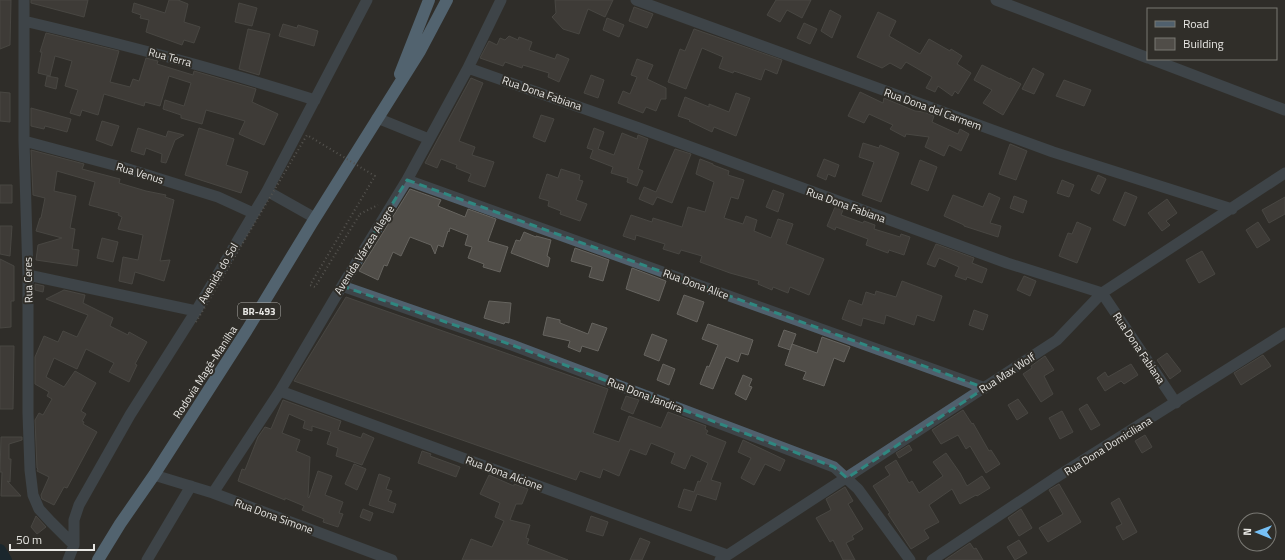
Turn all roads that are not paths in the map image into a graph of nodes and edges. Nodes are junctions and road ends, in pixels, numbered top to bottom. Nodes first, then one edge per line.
1 (24, 0) edge
2 (367, 0) edge
3 (429, 0) edge
4 (447, 0) edge
5 (501, 0) edge
6 (636, 0) edge
7 (996, 0) edge
8 (24, 21) junction
9 (1147, 58) edge
10 (1154, 60) edge
11 (468, 68) junction
12 (392, 94) junction
13 (315, 100) junction
14 (1285, 110) edge
15 (377, 118) junction
16 (429, 139) junction
17 (24, 140) junction
18 (1285, 173) edge
19 (407, 180) junction
20 (267, 191) junction
21 (1232, 209) junction
22 (253, 213) junction
23 (315, 218) junction
24 (28, 275) junction
25 (342, 286) junction
26 (1102, 293) junction
27 (196, 316) junction
28 (1285, 333) edge
29 (985, 388) junction
30 (280, 391) junction
31 (1176, 403) junction
32 (154, 475) junction
33 (847, 478) junction
34 (191, 486) junction
35 (213, 492) junction
36 (74, 545) junction
37 (724, 558) edge
38 (68, 559) edge
39 (98, 560) edge
40 (147, 560) edge
41 (392, 560) edge
42 (910, 560) edge
43 (932, 560) edge

1 - 8 street, Rua Ceres
2 - 13 street, Avenida do Sol
3 - 12 highway, Rodovia Magé-Manilha / BR-493
4 - 12 highway, Rodovia Magé-Manilha / BR-493
5 - 11 street, Avenida Várzea Alegre
6 - 21 street, Rua Dona del Carmem
7 - 9 street
8 - 13 street, Rua Terra
8 - 17 street, Rua Ceres
10 - 14 street
11 - 16 street, Avenida Várzea Alegre
11 - 26 street, Rua Dona Fabiana
12 - 15 highway, Rodovia Magé-Manilha / BR-493
13 - 20 street, Avenida do Sol
15 - 16 street
15 - 23 highway, Rodovia Magé-Manilha / BR-493
16 - 19 street, Avenida Várzea Alegre
17 - 22 street, Rua Venus
17 - 24 street, Rua Ceres
18 - 21 street, Rua Max Wolf
19 - 25 street, Avenida Várzea Alegre
19 - 29 street, Rua Dona Alice
20 - 22 street, Avenida do Sol
20 - 23 street
21 - 26 street, Rua Max Wolf
22 - 27 street, Avenida do Sol
23 - 32 highway, Rodovia Magé-Manilha / BR-493
24 - 27 street
24 - 36 street, Rua Ceres
25 - 30 street, Avenida Várzea Alegre
25 - 33 street, Rua Dona Jandira
26 - 29 street, Rua Max Wolf
26 - 31 street, Rua Dona Fabiana
27 - 36 street, Avenida do Sol
28 - 31 street, Rua Dona Domiciliana
29 - 33 street, Rua Max Wolf
30 - 35 street, Avenida Várzea Alegre
30 - 37 street, Rua Dona Alcione
31 - 43 street, Rua Dona Domiciliana
32 - 34 street, Rua Dona Simone
32 - 39 highway, Rodovia Magé-Manilha / BR-493
33 - 37 street, Rua Max Wolf
33 - 42 street, Rua Dona Jandira
34 - 35 street, Rua Dona Simone
34 - 40 street
35 - 41 street, Rua Dona Simone
36 - 38 street

